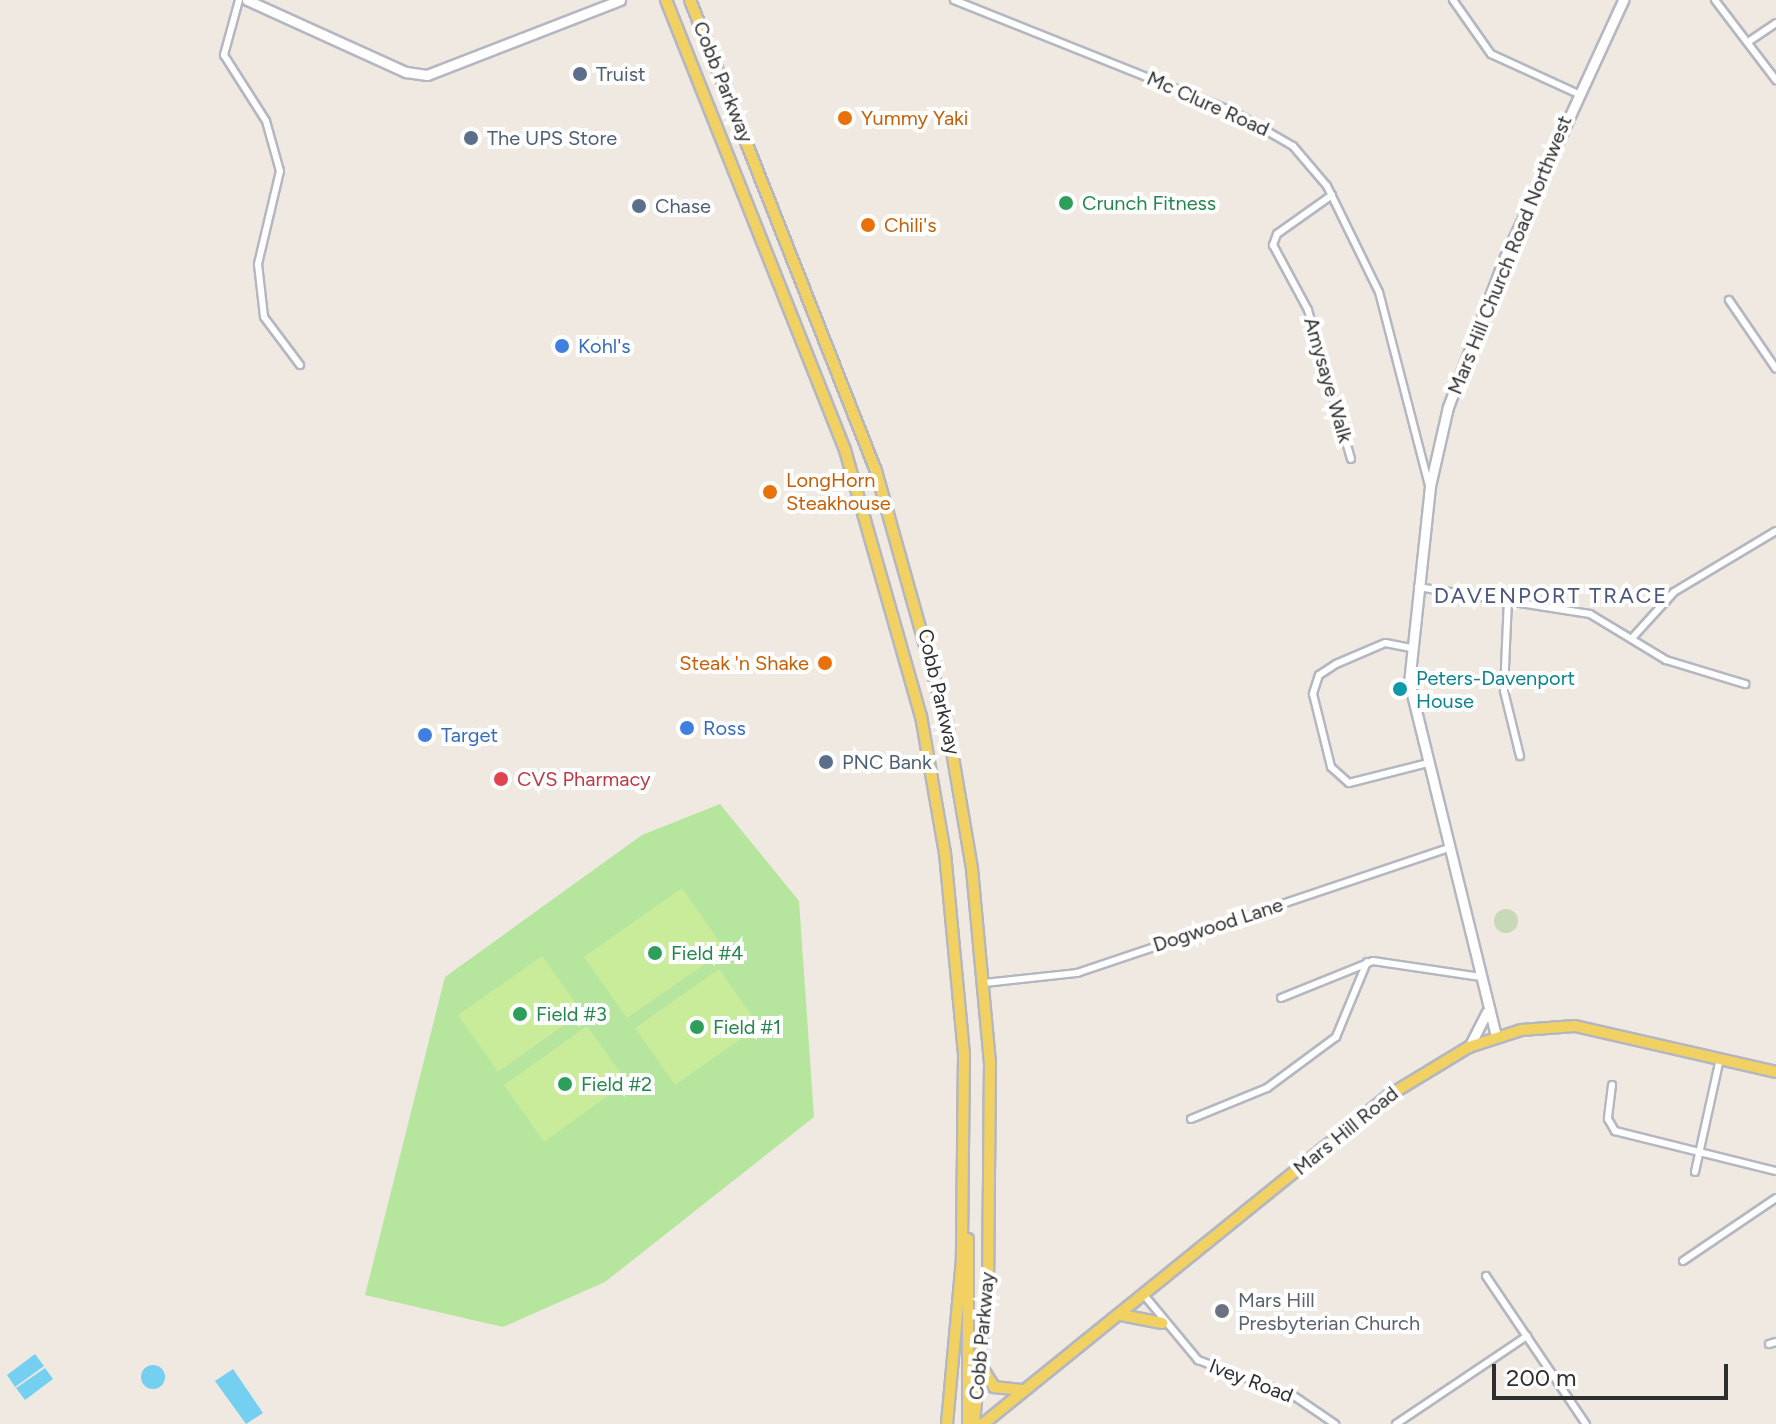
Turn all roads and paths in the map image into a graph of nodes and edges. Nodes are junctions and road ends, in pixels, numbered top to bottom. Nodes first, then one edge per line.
1 (239, 0) edge
2 (247, 0) edge
3 (620, 0) edge
4 (666, 0) edge
5 (690, 0) edge
6 (954, 0) edge
7 (1453, 0) edge
8 (1715, 0) edge
9 (1618, 2) edge
10 (1776, 23) edge
11 (1751, 40) junction
12 (1776, 80) edge
13 (1576, 93) junction
14 (1332, 195) junction
15 (1729, 300) dead end
16 (300, 365) dead end
17 (1776, 369) edge
18 (1351, 459) dead end
19 (1430, 486) junction
20 (1776, 531) edge
21 (1418, 587) junction
22 (1508, 599) junction
23 (1634, 636) junction
24 (1411, 648) junction
25 (1745, 684) dead end
26 (1520, 756) dead end
27 (1428, 763) junction
28 (1448, 848) junction
29 (1367, 962) junction
30 (1481, 977) junction
31 (985, 983) junction
32 (1281, 998) dead end
33 (1488, 1004) junction
34 (1496, 1036) junction
35 (1469, 1047) junction
36 (1719, 1063) junction
37 (1776, 1072) edge
38 (1612, 1085) dead end
39 (1191, 1119) dead end
40 (1699, 1152) junction
41 (1776, 1171) edge
42 (1695, 1172) dead end
43 (1776, 1198) edge
44 (964, 1213) junction
45 (1683, 1261) dead end
46 (1486, 1276) dead end
47 (1144, 1295) junction
48 (1119, 1315) junction
49 (1162, 1323) junction
50 (1527, 1336) junction
51 (981, 1365) junction
52 (1026, 1390) junction
53 (947, 1424) edge
54 (971, 1424) edge
55 (983, 1424) edge
56 (1335, 1424) edge
57 (1396, 1424) edge
58 (1586, 1424) edge

1 - 16 street
2 - 3 street
4 - 44 main road, Cobb Parkway
5 - 31 main road, Cobb Parkway
6 - 14 street, Mc Clure Road
7 - 13 street
8 - 11 street
9 - 13 street, Mars Hill Church Road Northwest
10 - 11 street
11 - 12 street
13 - 19 street, Mars Hill Church Road Northwest
14 - 18 street, Amysaye Walk
14 - 19 street, Mc Clure Road
15 - 17 street
19 - 21 street, Mars Hill Church Road Northwest
20 - 23 street
21 - 22 street
21 - 24 street, Mars Hill Church Road Northwest
22 - 23 street
22 - 26 street
23 - 25 street
24 - 27 street, Mars Hill Church Road Northwest
24 - 27 street
27 - 28 street, Mars Hill Church Road Northwest
28 - 30 street, Mars Hill Church Road Northwest
28 - 31 street, Dogwood Lane
29 - 30 street
29 - 32 street
29 - 39 street
30 - 33 street, Mars Hill Church Road Northwest
31 - 51 main road, Cobb Parkway
33 - 34 street, Mars Hill Church Road Northwest
33 - 35 street
34 - 35 main road, Mars Hill Road
34 - 36 main road, Mars Hill Road
35 - 47 main road, Mars Hill Road
36 - 37 main road, Mars Hill Road
36 - 40 street
38 - 40 street
40 - 41 street
40 - 42 street
43 - 45 street
44 - 53 main road, Cobb Parkway
44 - 54 main road
46 - 50 street
47 - 48 main road, Mars Hill Road
47 - 49 street, Ivey Road
48 - 49 main road
48 - 52 main road, Mars Hill Road
49 - 56 street, Ivey Road
50 - 57 street
50 - 58 street
51 - 52 main road
51 - 54 main road, Cobb Parkway
52 - 55 main road, Mars Hill Road

